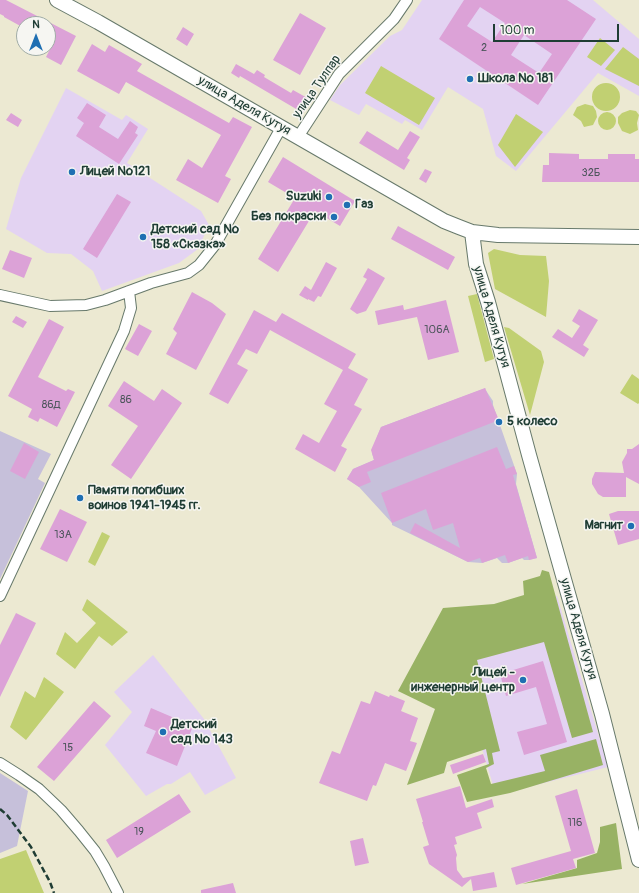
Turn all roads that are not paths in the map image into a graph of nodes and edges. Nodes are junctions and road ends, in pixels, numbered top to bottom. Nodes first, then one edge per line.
1 (57, 0) edge
2 (407, 0) edge
3 (281, 128) junction
4 (298, 137) junction
5 (472, 232) junction
6 (639, 237) edge
7 (129, 291) junction
8 (0, 295) edge
9 (0, 596) edge
10 (0, 763) edge
11 (639, 860) edge
12 (118, 893) edge

1 - 3 street, улица Аделя Кутуя
2 - 4 street, улица Тулпар
3 - 4 street, улица Аделя Кутуя
3 - 7 street
4 - 5 street, улица Аделя Кутуя
5 - 6 street
5 - 11 street, улица Аделя Кутуя
7 - 8 street
7 - 9 street
10 - 12 street

